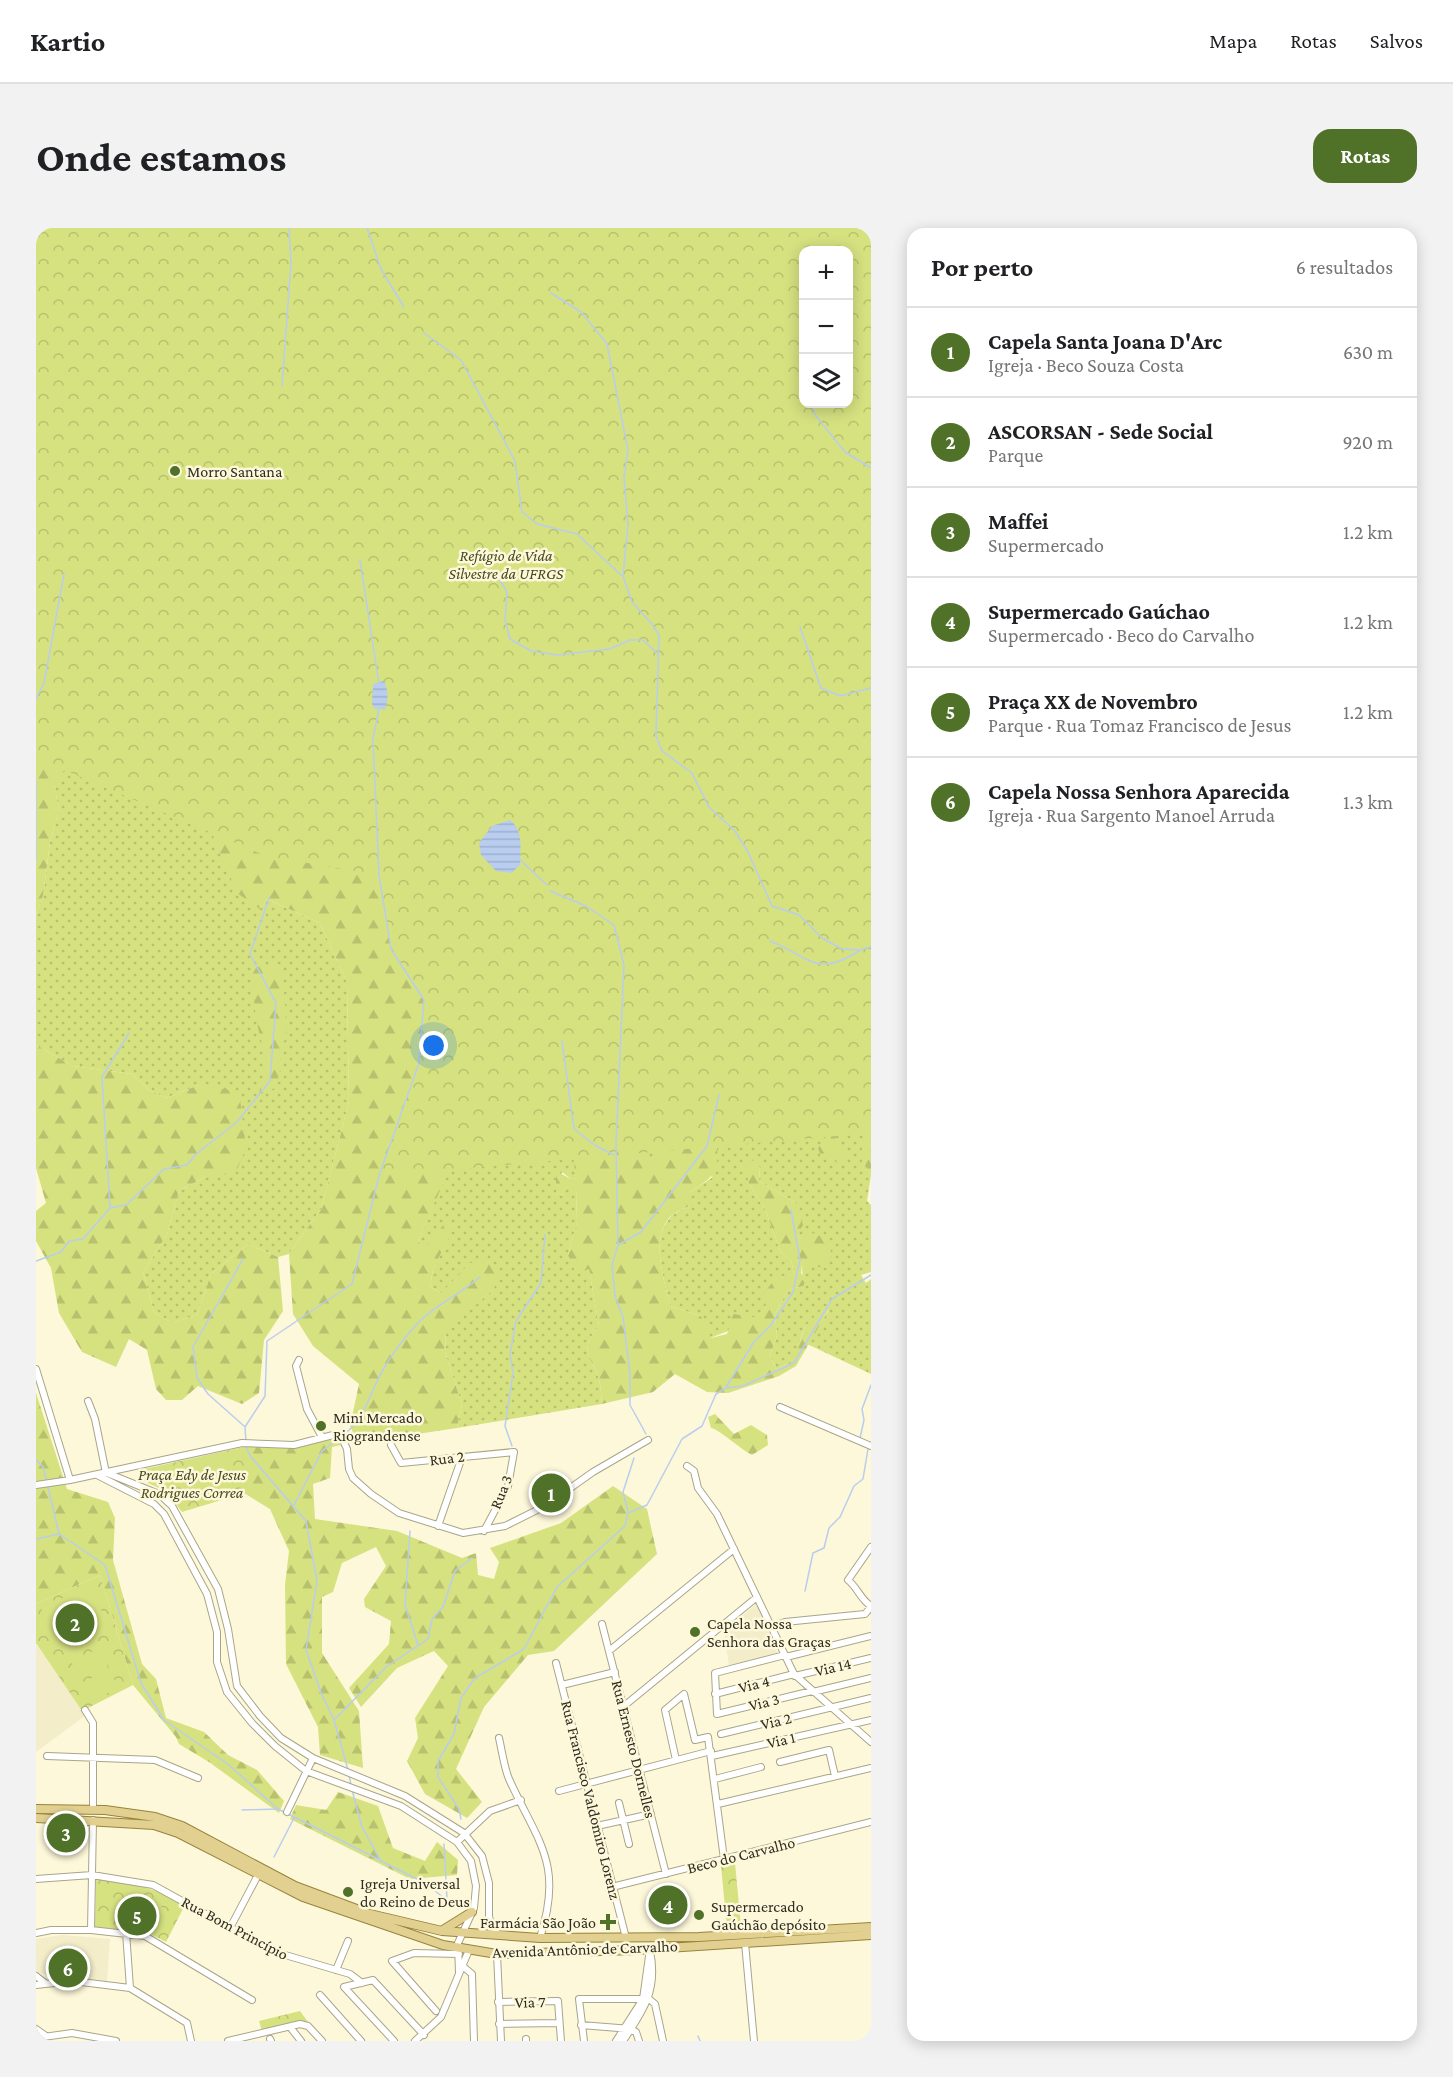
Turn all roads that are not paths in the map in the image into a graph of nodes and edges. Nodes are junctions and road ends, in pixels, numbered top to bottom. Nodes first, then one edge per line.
1 (298, 1360) dead end
2 (36, 1369) edge
3 (88, 1401) dead end
4 (780, 1407) dead end
5 (322, 1437) junction
6 (648, 1440) dead end
7 (391, 1445) dead end
8 (871, 1446) edge
9 (514, 1452) joint
10 (462, 1457) junction
11 (687, 1466) dead end
12 (106, 1473) junction
13 (96, 1475) junction
14 (70, 1480) junction
15 (36, 1485) edge
16 (438, 1526) junction
17 (484, 1531) junction
18 (871, 1547) edge
19 (734, 1549) junction
20 (758, 1597) junction
21 (871, 1607) edge
22 (602, 1624) dead end
23 (771, 1627) junction
24 (228, 1629) junction
25 (217, 1632) junction
26 (871, 1636) edge
27 (609, 1651) junction
28 (785, 1656) junction
29 (871, 1658) edge
30 (556, 1663) dead end
31 (615, 1672) junction
32 (794, 1675) junction
33 (871, 1678) edge
34 (562, 1685) junction
35 (812, 1691) junction
36 (715, 1694) junction
37 (871, 1698) edge
38 (624, 1706) junction
39 (832, 1708) junction
40 (85, 1710) dead end
41 (260, 1716) junction
42 (871, 1720) edge
43 (252, 1723) junction
44 (850, 1724) junction
45 (721, 1734) dead end
46 (499, 1738) dead end
47 (871, 1742) edge
48 (712, 1754) junction
49 (47, 1756) dead end
50 (94, 1757) junction
51 (313, 1758) junction
52 (676, 1760) junction
53 (780, 1762) dead end
54 (761, 1767) dead end
55 (871, 1768) edge
56 (640, 1769) junction
57 (306, 1771) junction
58 (835, 1776) junction
59 (198, 1778) dead end
60 (715, 1779) junction
61 (586, 1784) junction
62 (559, 1791) dead end
63 (521, 1800) junction
64 (619, 1803) dead end
65 (718, 1804) junction
66 (36, 1809) edge
67 (93, 1809) junction
68 (105, 1810) junction
69 (287, 1812) dead end
70 (651, 1814) junction
71 (36, 1818) edge
72 (80, 1820) junction
73 (93, 1820) junction
74 (623, 1820) junction
75 (871, 1822) edge
76 (597, 1826) junction
77 (464, 1833) junction
78 (458, 1842) junction
79 (629, 1844) dead end
80 (724, 1859) junction
81 (666, 1874) junction
82 (92, 1875) junction
83 (258, 1875) junction
84 (36, 1879) edge
85 (612, 1887) junction
86 (489, 1903) junction
87 (473, 1908) junction
88 (230, 1928) junction
89 (871, 1928) edge
90 (92, 1930) junction
91 (442, 1931) junction
92 (126, 1932) junction
93 (462, 1932) junction
94 (36, 1934) edge
95 (498, 1934) junction
96 (871, 1935) edge
97 (518, 1936) junction
98 (540, 1938) junction
99 (626, 1938) junction
100 (649, 1938) junction
101 (348, 1941) dead end
102 (745, 1943) junction
103 (650, 1949) junction
104 (469, 1950) junction
105 (627, 1950) junction
106 (459, 1951) junction
107 (497, 1954) junction
108 (518, 1954) junction
109 (461, 1964) junction
110 (336, 1970) junction
111 (36, 1976) edge
112 (45, 1983) junction
113 (362, 1983) junction
114 (36, 1985) edge
115 (130, 1988) junction
116 (320, 1995) dead end
117 (646, 1999) junction
118 (252, 2000) dead end
119 (498, 2002) junction
120 (436, 2011) dead end
121 (558, 2023) junction
122 (499, 2024) junction
123 (581, 2025) junction
124 (290, 2027) junction
125 (36, 2029) edge
126 (623, 2029) junction
127 (631, 2029) junction
128 (424, 2035) junction
129 (46, 2036) junction
130 (36, 2038) edge
131 (639, 2039) edge
132 (240, 2040) edge
133 (116, 2041) edge
134 (191, 2041) edge
135 (228, 2041) edge
136 (301, 2041) edge
137 (322, 2041) edge
138 (361, 2041) edge
139 (394, 2041) edge
140 (415, 2041) edge
141 (474, 2041) edge
142 (501, 2041) edge
143 (561, 2041) edge
144 (584, 2041) edge
145 (616, 2041) edge
146 (623, 2041) edge
147 (663, 2041) edge
148 (754, 2041) edge

1 - 5 street
2 - 14 street
3 - 12 street
4 - 8 street
5 - 12 street
5 - 16 street
6 - 17 street
7 - 10 street, Rua 2
9 - 10 street, Rua 2
9 - 17 street, Rua 3
10 - 16 street
11 - 19 street
12 - 13 street
12 - 24 street
13 - 14 street
13 - 25 street
14 - 15 street
16 - 17 street
18 - 21 street
19 - 20 street
19 - 27 street
20 - 23 street
20 - 38 street
21 - 23 street
22 - 27 street, Rua Ernesto Dornelles
23 - 28 street
24 - 25 street
24 - 41 street
25 - 43 street
26 - 28 street
27 - 31 street, Rua Ernesto Dornelles
28 - 32 street
28 - 36 street
29 - 32 street, Via 14
30 - 34 street, Rua Francisco Valdomiro Lorenz
31 - 34 street
31 - 38 street, Rua Ernesto Dornelles
32 - 35 street
32 - 36 street, Via 4
33 - 35 street, Via 3
34 - 61 street, Rua Francisco Valdomiro Lorenz
35 - 36 street, Via 3
35 - 39 street
37 - 39 street, Via 2
38 - 56 street, Rua Ernesto Dornelles
39 - 44 street
39 - 45 street, Via 2
40 - 50 street
41 - 43 street
41 - 51 street
42 - 44 street, Via 1
43 - 57 street
44 - 47 street
44 - 48 street, Via 1
46 - 63 street
48 - 52 street, Via 1
48 - 52 street
48 - 60 street
49 - 50 street
50 - 59 street
50 - 67 street
51 - 57 street
51 - 77 street
52 - 56 street, Via 1
53 - 58 street
54 - 60 street
55 - 58 street
56 - 61 street, Via 1
56 - 70 street, Rua Ernesto Dornelles
57 - 69 street
57 - 78 street
58 - 65 street
60 - 65 street
61 - 62 street, Via 1
61 - 76 street, Rua Francisco Valdomiro Lorenz
63 - 77 street
63 - 98 street
64 - 74 street
65 - 80 street
66 - 67 main road, Avenida Antônio de Carvalho
67 - 68 main road, Avenida Antônio de Carvalho
67 - 72 main road
68 - 73 main road
68 - 91 main road, Avenida Antônio de Carvalho
70 - 74 street
70 - 81 street, Rua Ernesto Dornelles
71 - 72 main road, Avenida Antônio de Carvalho
72 - 73 main road, Avenida Antônio de Carvalho
73 - 82 street
73 - 83 main road, Avenida Antônio de Carvalho
74 - 76 street
74 - 79 street
75 - 80 street, Beco do Carvalho
76 - 85 street, Rua Francisco Valdomiro Lorenz
77 - 78 street
77 - 86 street
78 - 87 street
80 - 81 street, Beco do Carvalho
81 - 85 street, Beco do Carvalho
82 - 84 street, Rua Bom Princípio
82 - 88 street, Rua Bom Princípio
82 - 90 street
83 - 88 street
83 - 106 main road, Avenida Antônio de Carvalho
85 - 99 street, Rua Francisco Valdomiro Lorenz
86 - 87 street
86 - 95 street
87 - 91 main road
87 - 93 street
88 - 110 street, Rua Bom Princípio
89 - 100 main road, Avenida Antônio de Carvalho
90 - 92 street
90 - 94 street
91 - 93 main road, Avenida Antônio de Carvalho
92 - 115 street
92 - 118 street
93 - 95 main road, Avenida Antônio de Carvalho
93 - 104 main road
93 - 106 street
95 - 97 main road, Avenida Antônio de Carvalho
96 - 102 main road, Avenida Antônio de Carvalho
97 - 98 main road, Avenida Antônio de Carvalho
97 - 108 main road
98 - 99 main road, Avenida Antônio de Carvalho
99 - 100 main road, Avenida Antônio de Carvalho
99 - 105 main road
100 - 103 main road
101 - 110 street
102 - 103 main road, Avenida Antônio de Carvalho
102 - 148 street
103 - 105 main road, Avenida Antônio de Carvalho
103 - 117 street
104 - 106 main road, Avenida Antônio de Carvalho
104 - 107 main road, Avenida Antônio de Carvalho
104 - 109 street
105 - 108 main road, Avenida Antônio de Carvalho
106 - 109 street
106 - 120 street
107 - 108 main road, Avenida Antônio de Carvalho
107 - 119 street
109 - 128 street
109 - 141 street
110 - 113 street, Rua Bom Princípio
111 - 112 street
112 - 114 street
112 - 115 street
113 - 128 street, Rua Bom Princípio
113 - 139 street
115 - 134 street
116 - 138 street
117 - 123 street
117 - 126 street
117 - 127 street
117 - 147 street
119 - 121 street, Via 7
119 - 122 street
121 - 122 street
121 - 143 street, Via 7
122 - 142 street
123 - 126 street
123 - 144 street
124 - 132 street
124 - 136 street
124 - 137 street
125 - 129 street
126 - 127 street
126 - 145 street
127 - 131 street
127 - 146 street
128 - 140 street
129 - 130 street
129 - 133 street
132 - 135 street

